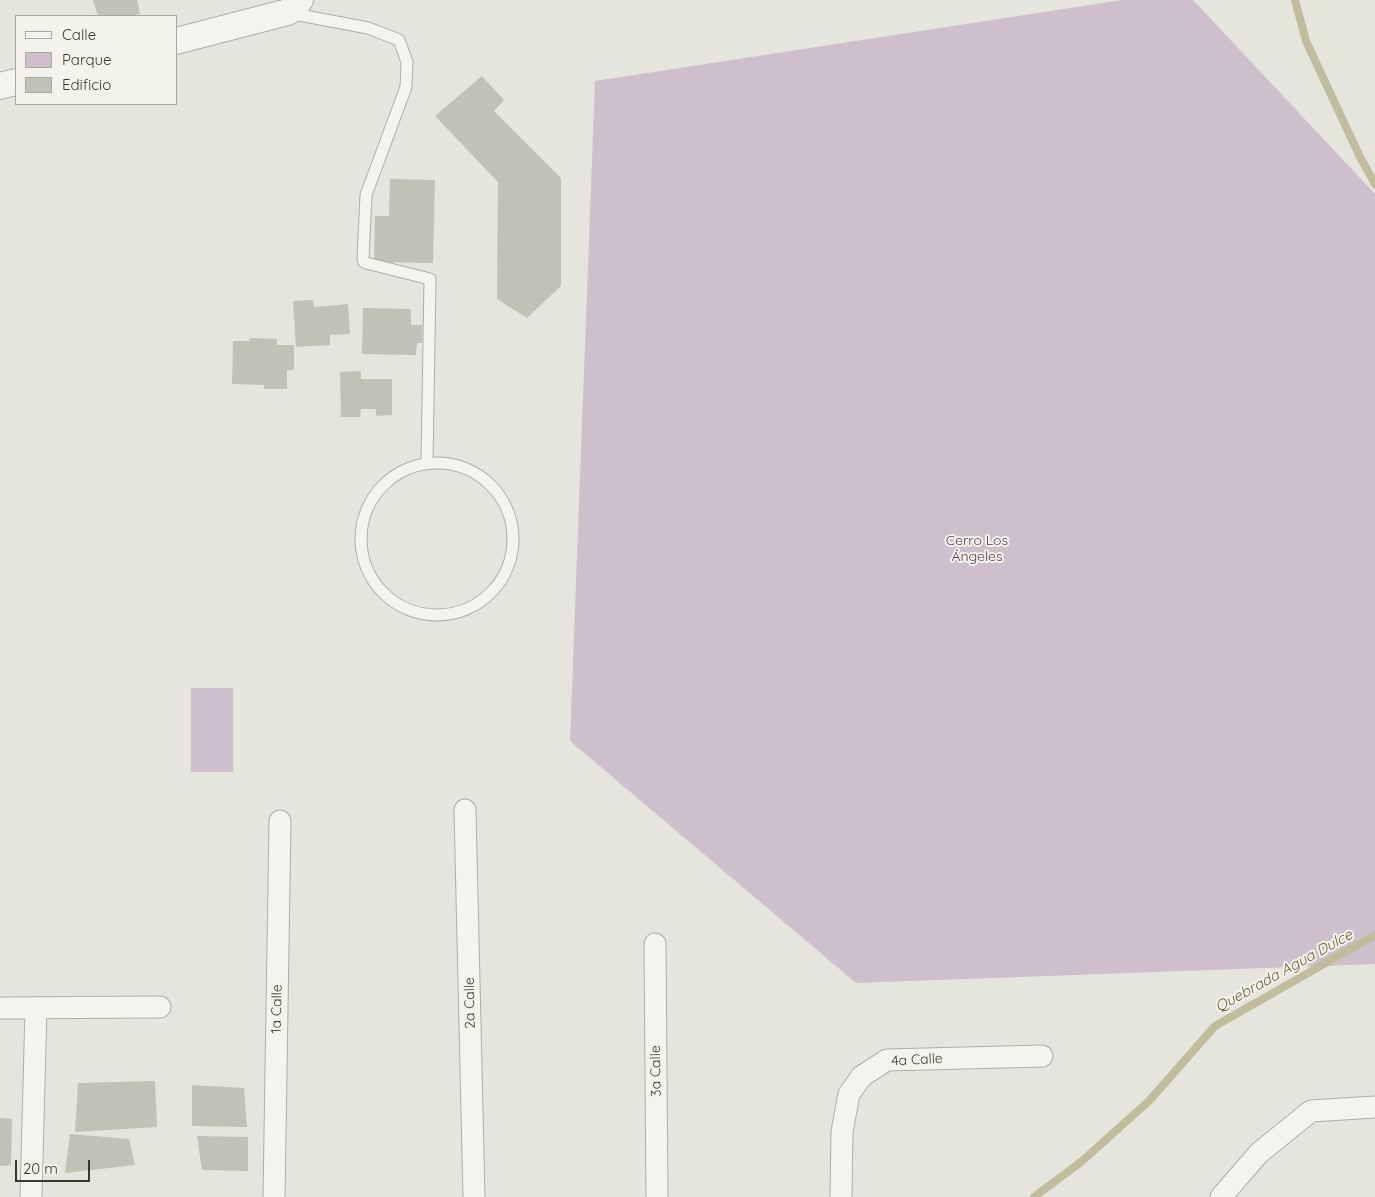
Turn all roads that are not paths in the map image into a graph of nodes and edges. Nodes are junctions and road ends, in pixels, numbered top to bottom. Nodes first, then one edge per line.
1 (294, 6) edge
2 (178, 40) edge
3 (15, 82) edge
4 (0, 86) edge
5 (427, 463) junction
6 (465, 810) dead end
7 (280, 821) dead end
8 (655, 944) dead end
9 (160, 1007) dead end
10 (0, 1008) edge
11 (36, 1009) junction
12 (1042, 1056) dead end
13 (1375, 1107) edge
14 (31, 1197) edge
15 (274, 1197) edge
16 (474, 1197) edge
17 (657, 1197) edge
18 (841, 1197) edge
19 (1221, 1197) edge

1 - 2 street
1 - 5 lane
3 - 4 street
5 - 5 lane
6 - 16 street, 2a Calle
7 - 15 street, 1a Calle
8 - 17 street, 3a Calle
9 - 11 street
10 - 11 street
11 - 14 street
12 - 18 street, 4a Calle
13 - 19 street

